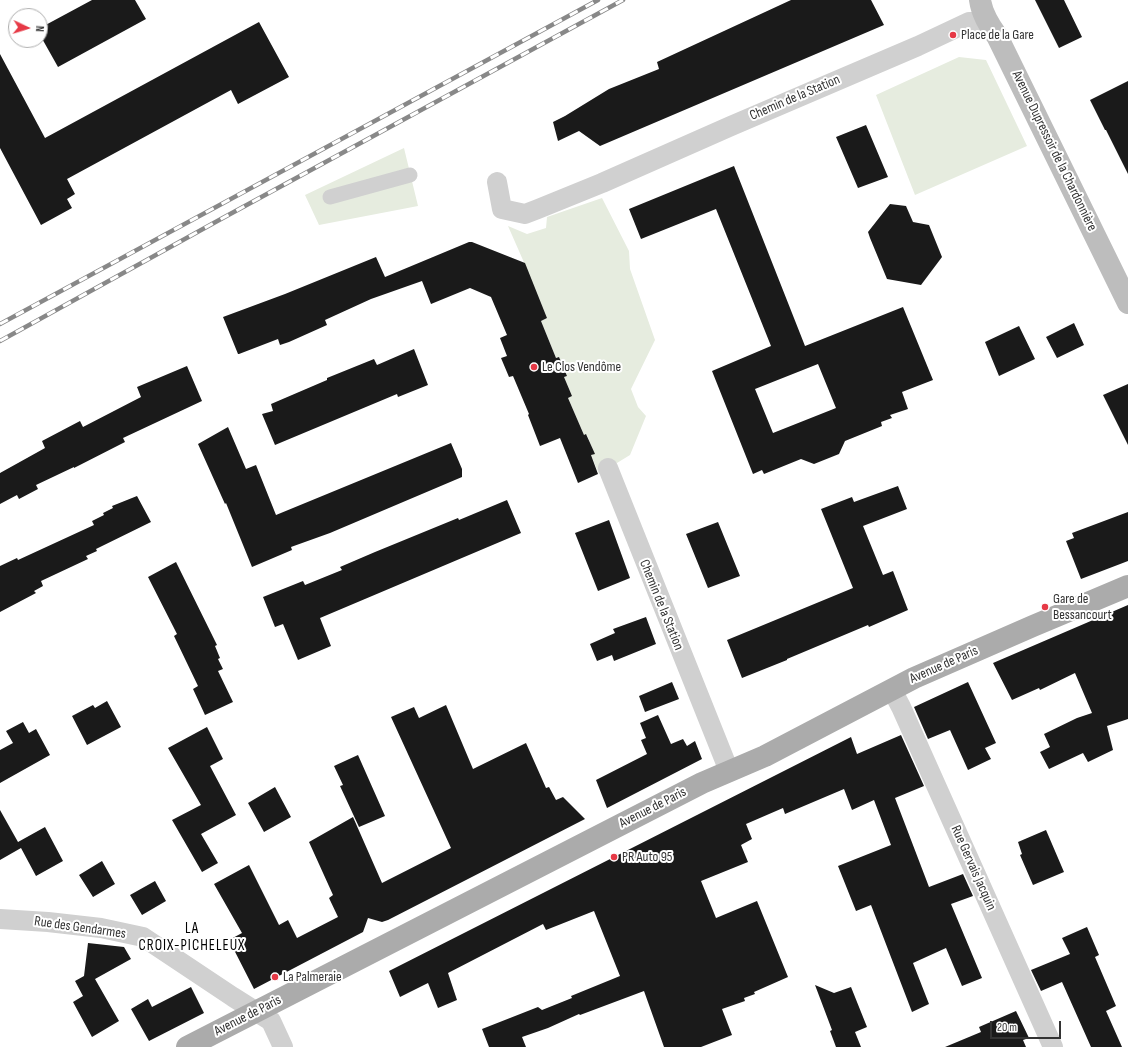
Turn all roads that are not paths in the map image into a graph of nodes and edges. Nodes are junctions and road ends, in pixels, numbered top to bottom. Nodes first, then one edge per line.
1 (980, 0) edge
2 (990, 25) junction
3 (410, 175) dead end
4 (497, 182) dead end
5 (330, 197) dead end
6 (1128, 303) edge
7 (608, 468) dead end
8 (1128, 586) edge
9 (892, 690) junction
10 (729, 771) junction
11 (0, 919) edge
12 (257, 1012) junction
13 (187, 1047) edge
14 (283, 1047) edge
15 (1053, 1047) edge

1 - 2 main road, Avenue Dupressoir de la Chardonnière
2 - 4 street, Chemin de la Station
2 - 6 main road, Avenue Dupressoir de la Chardonnière
3 - 5 street
7 - 10 street, Chemin de la Station
8 - 9 main road, Avenue de Paris
9 - 10 main road, Avenue de Paris
9 - 15 street, Rue Gervais Jacquin
10 - 12 main road, Avenue de Paris
11 - 12 street, Rue des Gendarmes
12 - 13 main road, Avenue de Paris
12 - 14 street, Rue des Gendarmes

